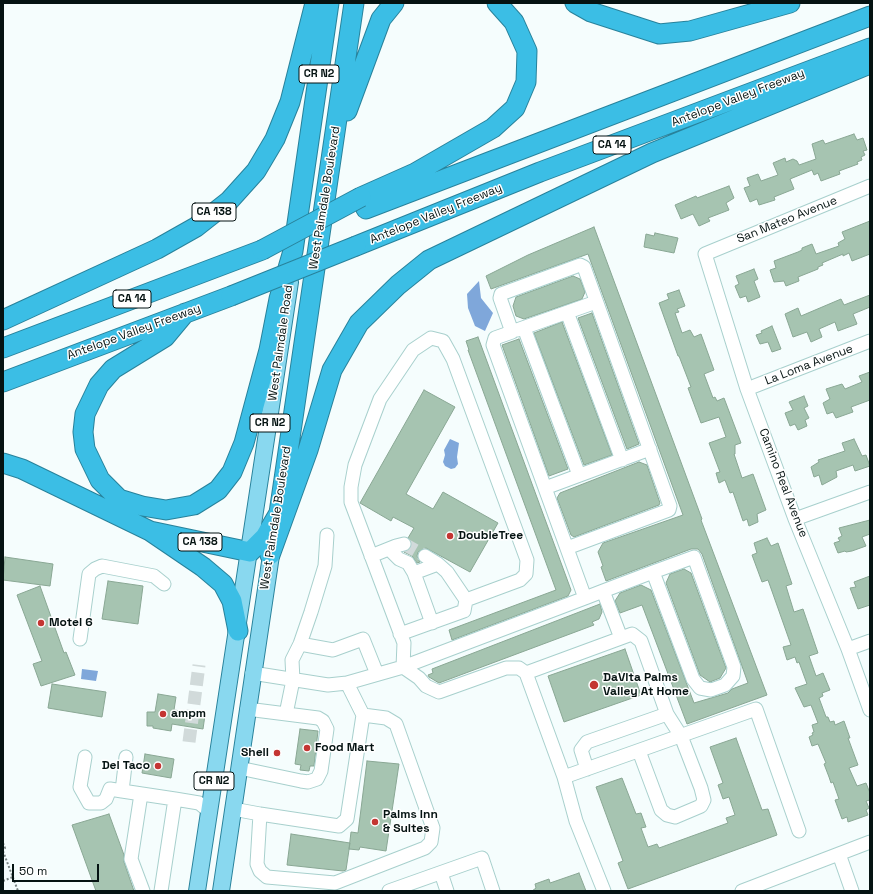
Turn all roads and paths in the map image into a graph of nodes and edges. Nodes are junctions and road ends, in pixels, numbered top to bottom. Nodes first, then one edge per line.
1 (315, 3) edge
2 (329, 3) edge
3 (354, 3) edge
4 (394, 3) edge
5 (497, 3) edge
6 (575, 3) edge
7 (790, 3) edge
8 (870, 16) edge
9 (870, 48) edge
10 (870, 64) edge
11 (332, 156) junction
12 (870, 186) edge
13 (364, 203) junction
14 (293, 251) junction
15 (705, 254) joint
16 (596, 302) junction
17 (567, 312) junction
18 (184, 313) junction
19 (3, 320) edge
20 (524, 328) junction
21 (512, 332) junction
22 (870, 341) edge
23 (3, 348) edge
24 (3, 382) edge
25 (747, 389) junction
26 (650, 449) junction
27 (622, 460) junction
28 (3, 463) edge
29 (579, 475) junction
30 (545, 488) junction
31 (870, 492) edge
32 (279, 513) junction
33 (795, 519) junction
34 (150, 531) junction
35 (327, 535) dead end
36 (404, 544) dead end
37 (567, 548) junction
38 (390, 549) junction
39 (250, 552) junction
40 (270, 555) junction
41 (371, 556) junction
42 (425, 556) tunnel mouth
43 (438, 564) junction
44 (653, 572) junction
45 (414, 573) junction
46 (164, 584) dead end
47 (603, 591) junction
48 (585, 598) junction
49 (466, 600) junction
50 (432, 623) junction
51 (238, 631) junction
52 (400, 634) junction
53 (621, 638) junction
54 (80, 639) dead end
55 (870, 641) edge
56 (300, 644) junction
57 (848, 649) junction
58 (403, 667) junction
59 (231, 672) junction
60 (526, 672) junction
61 (252, 673) junction
62 (377, 674) junction
63 (293, 680) junction
64 (347, 684) junction
65 (247, 709) junction
66 (870, 710) edge
67 (286, 714) junction
68 (667, 714) junction
69 (363, 715) junction
70 (222, 733) junction
71 (681, 736) junction
72 (639, 751) junction
73 (85, 757) dead end
74 (126, 757) dead end
75 (238, 768) junction
76 (587, 769) junction
77 (564, 777) junction
78 (122, 791) junction
79 (141, 794) junction
80 (175, 799) junction
81 (232, 809) junction
82 (210, 812) junction
83 (260, 814) junction
84 (799, 831) dead end
85 (870, 842) edge
86 (3, 843) edge
87 (3, 850) edge
88 (839, 854) junction
89 (441, 873) junction
90 (13, 877) junction
91 (3, 880) edge
92 (18, 891) edge
93 (143, 891) edge
94 (161, 891) edge
95 (197, 891) edge
96 (214, 891) edge
97 (222, 891) edge
98 (389, 891) edge
99 (447, 891) edge
100 (493, 891) edge
101 (604, 891) edge
102 (742, 891) edge
103 (852, 891) edge

1 - 19 highway, CA 138
2 - 14 highway, West Palmdale Boulevard / CR N2
3 - 11 highway, West Palmdale Boulevard
4 - 11 highway
5 - 13 highway
6 - 7 highway
8 - 13 highway, CA 14
9 - 18 highway, Antelope Valley Freeway / CA 14, bridge
10 - 40 highway
11 - 32 highway, West Palmdale Boulevard
12 - 15 street, San Mateo Avenue
13 - 23 highway, CA 14, bridge
14 - 18 highway, West Palmdale Boulevard
14 - 39 main road, West Palmdale Road / CR N2
15 - 25 street, Camino Real Avenue
16 - 17 street
16 - 21 street
16 - 26 street
17 - 20 street
17 - 27 street
18 - 24 highway, Antelope Valley Freeway / CA 14
20 - 21 street
20 - 29 street
21 - 30 street
22 - 25 street, La Loma Avenue
25 - 33 street, Camino Real Avenue
26 - 27 street
26 - 37 street
27 - 29 street
28 - 34 highway, CA 138
29 - 30 street
30 - 37 street
31 - 33 street
32 - 39 highway
32 - 40 main road, West Palmdale Boulevard / CR N2
33 - 57 street, Camino Real Avenue
34 - 39 highway, CA 138
34 - 51 highway
35 - 56 street
36 - 38 street
37 - 48 street
38 - 41 street
38 - 45 street
39 - 51 main road, West Palmdale Boulevard / CR N2
40 - 61 main road, West Palmdale Boulevard / CR N2
41 - 49 street
41 - 52 street
42 - 43 street
43 - 45 street
43 - 49 street
44 - 44 street
44 - 47 street
45 - 50 street
46 - 54 street
47 - 48 street
47 - 53 street
48 - 58 street
49 - 50 street
50 - 52 street
51 - 59 main road, West Palmdale Boulevard / CR N2
52 - 58 street
53 - 60 street
53 - 68 street
55 - 57 street
56 - 62 street
56 - 63 street
57 - 66 street, Camino Real Avenue
58 - 60 street
58 - 62 street
59 - 61 main road
59 - 70 main road, West Palmdale Boulevard / CR N2
60 - 77 street
61 - 63 street
61 - 65 main road, West Palmdale Boulevard / CR N2
62 - 64 street
63 - 64 street
63 - 67 street
64 - 69 street
65 - 67 street
65 - 75 main road, West Palmdale Boulevard / CR N2
67 - 75 street
68 - 71 street
68 - 76 street
69 - 83 street
69 - 83 street
70 - 81 main road
70 - 82 main road, West Palmdale Boulevard / CR N2
71 - 72 street
71 - 72 street
71 - 84 street
72 - 76 street
73 - 78 street
74 - 78 street
75 - 81 main road, West Palmdale Boulevard / CR N2
76 - 77 street
77 - 101 street
78 - 79 street
79 - 80 street
79 - 93 street
80 - 82 street
80 - 94 street
81 - 83 street
81 - 97 main road, West Palmdale Boulevard / CR N2
82 - 95 main road, West Palmdale Boulevard / CR N2
82 - 96 main road
85 - 88 street
86 - 87 path
87 - 90 path
88 - 102 street
88 - 103 street
89 - 98 street
89 - 99 street
89 - 100 street
90 - 91 path
90 - 92 path

